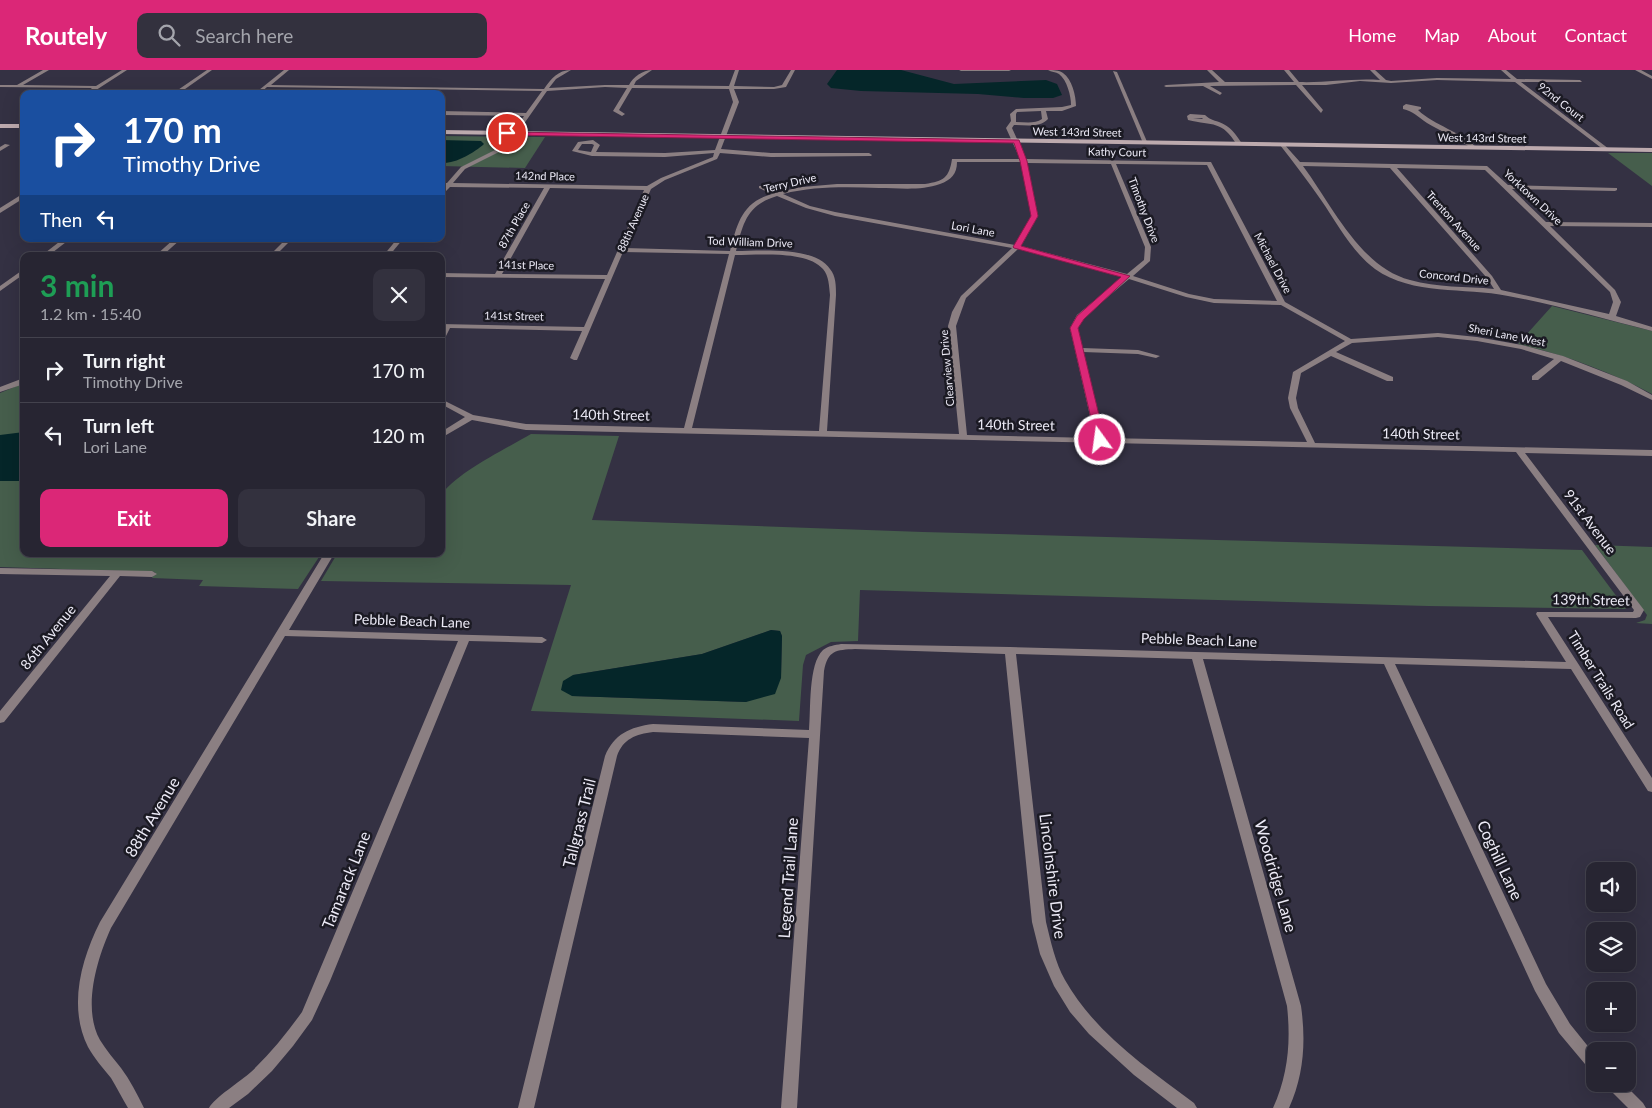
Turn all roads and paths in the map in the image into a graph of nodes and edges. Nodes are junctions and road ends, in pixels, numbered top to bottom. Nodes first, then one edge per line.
1 (47, 70) edge
2 (125, 70) edge
3 (210, 70) edge
4 (288, 70) edge
5 (569, 70) edge
6 (650, 70) edge
7 (736, 70) edge
8 (794, 70) edge
9 (961, 70) edge
10 (1009, 70) edge
11 (1050, 70) edge
12 (1209, 70) edge
13 (1286, 70) edge
14 (1372, 70) edge
15 (1503, 70) edge
16 (1637, 70) edge
17 (1114, 72) dead end
18 (1652, 78) edge
19 (1516, 80) junction
20 (1384, 81) junction
21 (1580, 81) dead end
22 (1224, 84) junction
23 (1297, 84) junction
24 (1205, 85) junction
25 (0, 86) edge
26 (18, 86) junction
27 (266, 86) junction
28 (629, 86) junction
29 (1166, 86) dead end
30 (97, 87) junction
31 (730, 88) junction
32 (92, 90) edge
33 (180, 90) edge
34 (261, 90) edge
35 (546, 90) junction
36 (1220, 94) dead end
37 (1043, 110) junction
38 (1414, 110) dead end
39 (1321, 111) dead end
40 (445, 113) edge
41 (622, 114) dead end
42 (529, 115) junction
43 (1206, 120) dead end
44 (1012, 123) junction
45 (0, 126) edge
46 (20, 126) edge
47 (445, 132) edge
48 (507, 133) junction
49 (516, 134) junction
50 (724, 137) junction
51 (1016, 141) junction
52 (1146, 143) junction
53 (1239, 144) junction
54 (1284, 145) junction
55 (0, 146) edge
56 (865, 148) dead end
57 (1474, 148) junction
58 (0, 149) edge
59 (1606, 149) junction
60 (1652, 150) edge
61 (719, 151) junction
62 (491, 154) junction
63 (592, 154) dead end
64 (869, 155) junction
65 (1024, 161) junction
66 (1113, 162) junction
67 (1209, 163) joint
68 (872, 164) dead end
69 (1300, 164) junction
70 (1392, 166) junction
71 (445, 185) edge
72 (548, 186) junction
73 (761, 187) dead end
74 (1507, 187) junction
75 (648, 188) junction
76 (1615, 189) dead end
77 (779, 195) junction
78 (20, 198) edge
79 (0, 211) edge
80 (1546, 224) junction
81 (1651, 226) edge
82 (63, 242) edge
83 (174, 242) edge
84 (287, 242) edge
85 (398, 242) edge
86 (1017, 247) junction
87 (621, 250) junction
88 (49, 252) edge
89 (163, 252) edge
90 (276, 252) edge
91 (389, 252) edge
92 (732, 252) junction
93 (20, 274) edge
94 (445, 275) edge
95 (498, 275) junction
96 (1126, 276) junction
97 (610, 277) junction
98 (0, 289) edge
99 (1499, 292) junction
100 (1282, 302) junction
101 (1612, 317) junction
102 (445, 326) edge
103 (587, 329) junction
104 (1652, 329) edge
105 (1350, 341) junction
106 (1078, 350) junction
107 (1331, 353) junction
108 (1156, 356) dead end
109 (574, 358) dead end
110 (1560, 358) junction
111 (1535, 378) dead end
112 (1390, 379) dead end
113 (20, 382) edge
114 (0, 390) edge
115 (1652, 398) edge
116 (445, 403) edge
117 (471, 417) junction
118 (687, 431) junction
119 (445, 433) edge
120 (823, 434) junction
121 (963, 437) junction
122 (1100, 440) junction
123 (1312, 445) junction
124 (1519, 450) junction
125 (1652, 453) edge
126 (327, 557) edge
127 (0, 571) edge
128 (118, 573) junction
129 (152, 574) dead end
130 (1639, 610) joint
131 (1541, 614) joint
132 (282, 633) junction
133 (465, 638) junction
134 (542, 640) dead end
135 (1010, 650) junction
136 (826, 653) joint
137 (1196, 655) junction
138 (1388, 661) junction
139 (1574, 666) junction
140 (0, 720) edge
141 (815, 734) junction
142 (1652, 788) edge
143 (1586, 1055) edge
144 (1622, 1092) edge
145 (136, 1108) edge
146 (217, 1108) edge
147 (526, 1108) edge
148 (789, 1108) edge
149 (1189, 1108) edge
150 (1282, 1108) edge
151 (1638, 1108) edge

1 - 26 street
2 - 30 street
3 - 33 street
4 - 27 street
5 - 35 street
6 - 28 street
7 - 31 street
8 - 31 street
9 - 10 street
11 - 37 street
12 - 22 street
13 - 23 street
14 - 20 street
15 - 19 street, 92nd Court
16 - 18 street
17 - 52 street
19 - 20 street
19 - 21 street
19 - 59 street, 92nd Court
20 - 23 street
22 - 23 street
22 - 24 street
23 - 39 street
24 - 29 street
24 - 36 street
25 - 26 street
26 - 30 street
27 - 34 street
27 - 35 street
28 - 31 street
28 - 35 street
28 - 41 street
30 - 32 street
31 - 50 street
35 - 42 street
37 - 44 street
37 - 44 street
38 - 57 street
40 - 42 street
42 - 49 street
43 - 53 street
44 - 51 street, Clearview Drive
45 - 46 main road
47 - 48 main road, West 143rd Street
48 - 49 main road, West 143rd Street
48 - 62 street
49 - 50 main road, West 143rd Street
49 - 62 street
50 - 51 main road, West 143rd Street
50 - 61 street
51 - 52 main road, West 143rd Street
51 - 65 street, Clearview Drive
52 - 53 main road, West 143rd Street
53 - 54 main road, West 143rd Street
54 - 57 main road, West 143rd Street
54 - 69 street, Concord Drive
55 - 58 street
56 - 64 street
57 - 59 main road, West 143rd Street
59 - 60 main road, West 143rd Street
61 - 63 street
61 - 64 street
61 - 75 street, 88th Avenue
62 - 71 street
64 - 68 street
65 - 66 street, Kathy Court
65 - 77 street, Terry Drive
65 - 86 street, Clearview Drive
66 - 67 street, Kathy Court
66 - 96 street, Timothy Drive
67 - 100 street, Michael Drive
69 - 70 street, Yorktown Drive
69 - 99 street, Concord Drive
70 - 74 street, Yorktown Drive
70 - 99 street, Trenton Avenue
71 - 72 street, 142nd Place
72 - 75 street, 142nd Place
72 - 95 street, 87th Place
73 - 77 street, Lori Lane
74 - 76 street
74 - 80 street, Yorktown Drive
75 - 87 street, 88th Avenue
77 - 86 street, Lori Lane
77 - 92 street, Terry Drive
78 - 79 street
80 - 81 street
80 - 101 street, Yorktown Drive
82 - 88 street
83 - 89 street
84 - 90 street
85 - 91 street
86 - 96 street, Lori Lane
86 - 121 street, Clearview Drive
87 - 92 street, Tod William Drive
87 - 97 street, 88th Avenue
92 - 118 street, Terry Drive
92 - 120 street, Tod William Drive
93 - 98 street
94 - 95 street, 141st Place
95 - 97 street, 141st Place
96 - 100 street, Lori Lane
96 - 106 street, Timothy Drive
97 - 103 street, 88th Avenue
99 - 101 street, Concord Drive
100 - 105 street, Michael Drive
101 - 104 street, Concord Drive
102 - 103 street, 141st Street
103 - 109 street, 88th Avenue
105 - 107 street
105 - 110 street, Sheri Lane West
106 - 108 street
106 - 122 street, Timothy Drive
107 - 112 street
107 - 123 street
110 - 111 street
110 - 115 street, Sheri Lane West
113 - 114 street
116 - 117 street, 140th Street
117 - 118 street, 140th Street
117 - 119 street
118 - 120 street, 140th Street
120 - 121 street, 140th Street
121 - 122 street, 140th Street
122 - 123 street, 140th Street
123 - 124 street, 140th Street
124 - 125 street, 140th Street
124 - 130 street, 91st Avenue
126 - 132 street, 88th Avenue
127 - 128 street
128 - 129 street
128 - 140 street, 86th Avenue
130 - 131 street, 139th Street
131 - 139 street, Timber Trails Road
132 - 133 street, Pebble Beach Lane
132 - 145 street, 88th Avenue
133 - 134 street, Pebble Beach Lane
133 - 146 street, Tamarack Lane
135 - 136 street, Pebble Beach Lane
135 - 137 street, Pebble Beach Lane
135 - 149 street, Lincolnshire Drive
136 - 141 street, Legend Trail Lane
137 - 138 street, Pebble Beach Lane
137 - 150 street, Woodridge Lane
138 - 139 street, Pebble Beach Lane
138 - 143 street, Coghill Lane
139 - 142 street, Timber Trails Road
141 - 147 street, Tallgrass Trail
141 - 148 street, Legend Trail Lane
144 - 151 street

